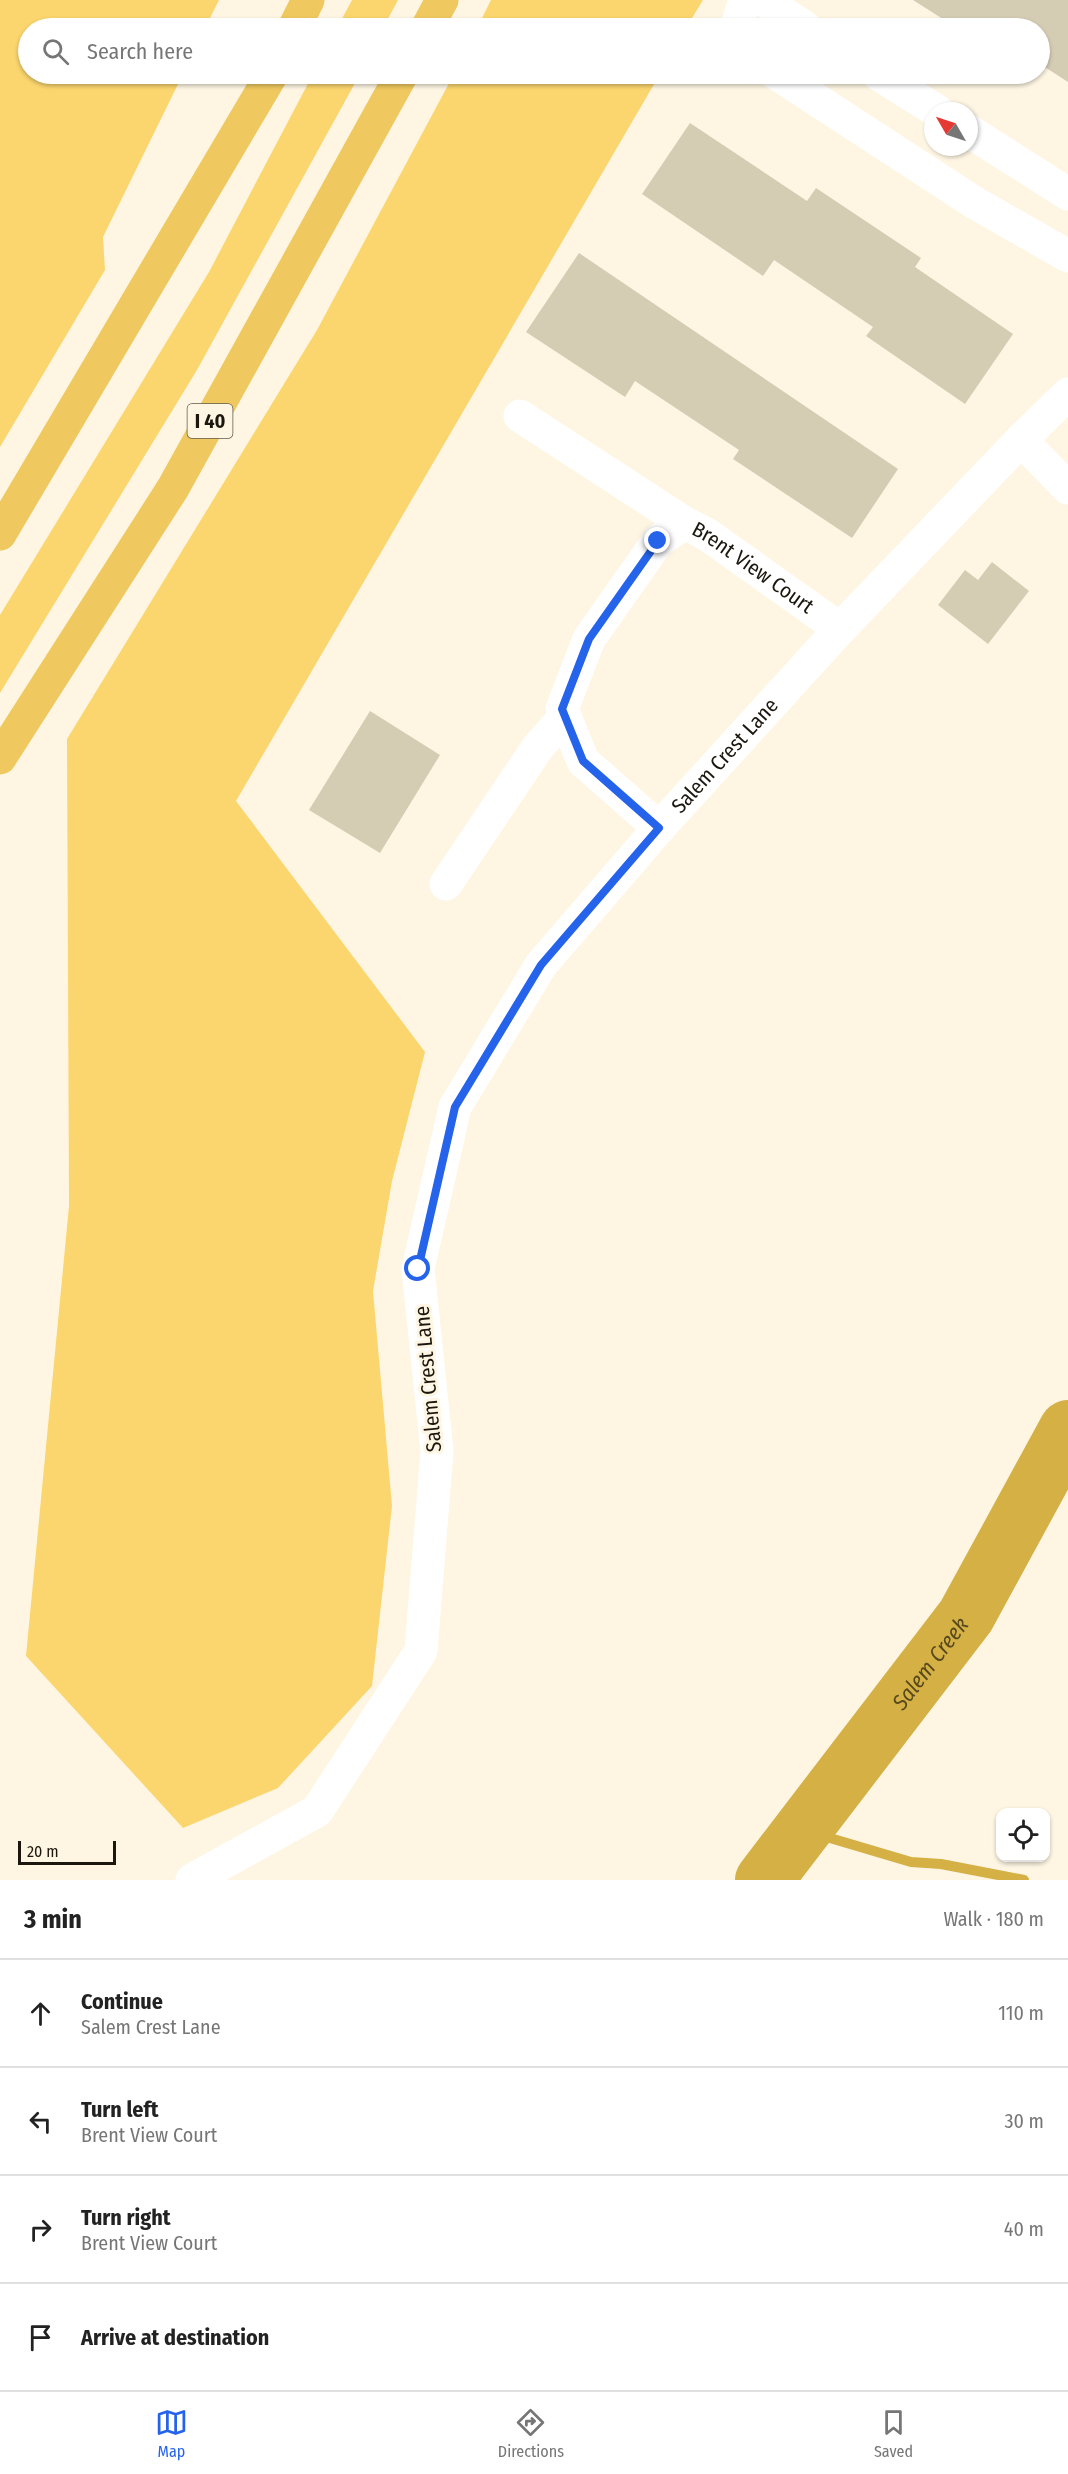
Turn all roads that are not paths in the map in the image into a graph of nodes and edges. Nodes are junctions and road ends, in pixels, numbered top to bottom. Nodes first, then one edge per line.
1 (308, 0) edge
2 (442, 0) edge
3 (763, 3) edge
4 (299, 18) edge
5 (432, 18) edge
6 (739, 18) edge
7 (789, 18) edge
8 (266, 84) edge
9 (396, 84) edge
10 (792, 84) edge
11 (894, 84) edge
12 (924, 103) edge
13 (978, 137) edge
14 (1068, 194) edge
15 (1068, 256) edge
16 (1068, 394) edge
17 (520, 416) dead end
18 (1021, 440) junction
19 (1068, 488) edge
20 (685, 523) junction
21 (0, 534) edge
22 (840, 630) junction
23 (565, 717) junction
24 (0, 758) edge
25 (659, 828) junction
26 (446, 884) dead end
27 (192, 1880) edge

1 - 4 highway
2 - 5 highway
3 - 6 street
3 - 7 street
8 - 21 highway
9 - 24 highway, I 40
10 - 15 street
11 - 12 street
13 - 14 street
16 - 18 street, Salem Crest Lane
17 - 20 street
18 - 19 street
18 - 22 street, Salem Crest Lane
20 - 22 street, Brent View Court
20 - 23 street, Brent View Court
22 - 25 street, Salem Crest Lane
23 - 25 street
23 - 26 street
25 - 27 street, Salem Crest Lane

